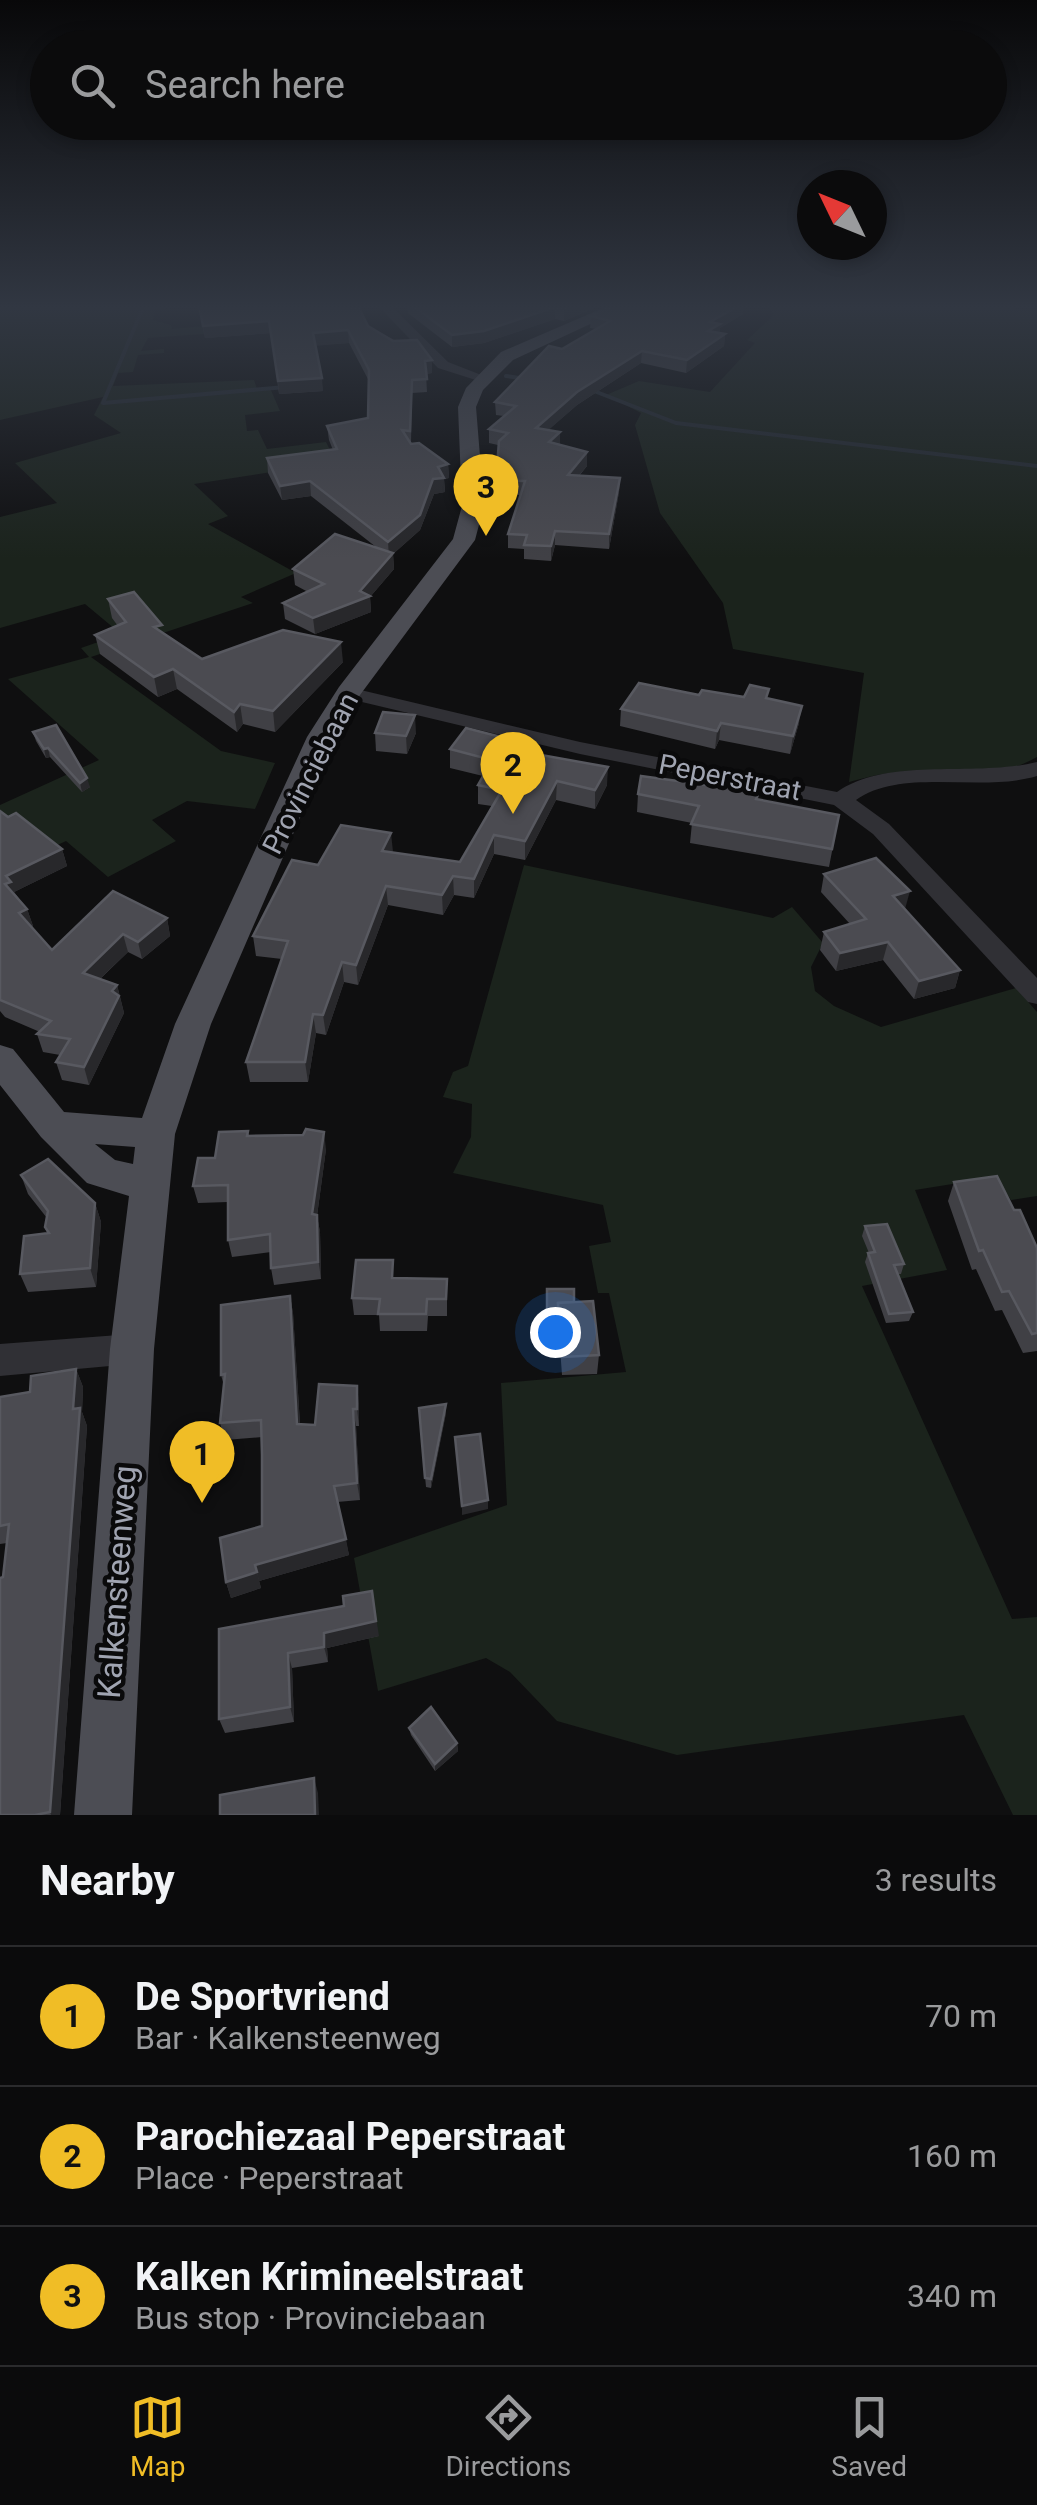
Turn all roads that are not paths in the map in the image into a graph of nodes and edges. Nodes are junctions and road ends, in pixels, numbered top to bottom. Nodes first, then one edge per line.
1 (476, 390) edge
2 (348, 693) junction
3 (1037, 768) edge
4 (841, 800) junction
5 (1037, 995) edge
6 (0, 1059) edge
7 (58, 1126) junction
8 (156, 1134) junction
9 (148, 1179) junction
10 (132, 1349) junction
11 (0, 1360) edge
12 (102, 1815) edge

1 - 2 main road, Provinciebaan
2 - 4 street, Peperstraat
2 - 8 main road, Provinciebaan
3 - 4 street
4 - 5 street, Peperstraat
6 - 7 main road
7 - 8 main road
7 - 9 main road
8 - 9 main road, Provinciebaan
9 - 10 main road, Provinciebaan
10 - 11 street
10 - 12 main road, Kalkensteenweg

